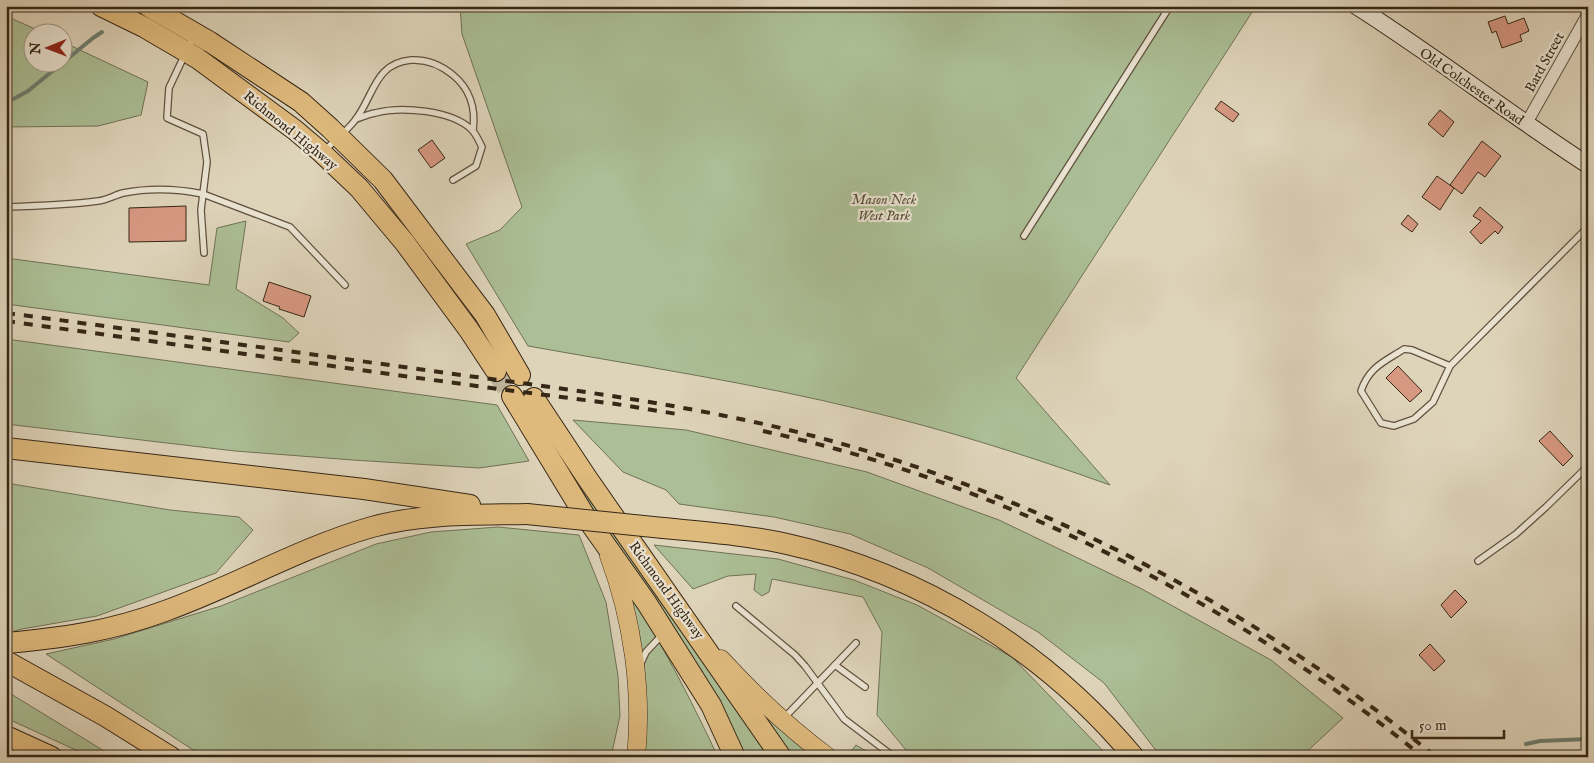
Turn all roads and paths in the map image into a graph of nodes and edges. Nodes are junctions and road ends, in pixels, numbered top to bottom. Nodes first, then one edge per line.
1 (101, 6) edge
2 (148, 6) edge
3 (1170, 6) edge
4 (1356, 6) edge
5 (1588, 14) edge
6 (195, 34) junction
7 (186, 52) junction
8 (356, 119) junction
9 (1526, 124) junction
10 (473, 130) junction
11 (338, 136) junction
12 (322, 153) junction
13 (1588, 165) edge
14 (453, 180) dead end
15 (203, 194) junction
16 (6, 208) edge
17 (1588, 227) edge
18 (1024, 236) dead end
19 (204, 253) dead end
20 (344, 286) dead end
21 (1450, 366) junction
22 (496, 371) tunnel mouth
23 (520, 375) dead end
24 (512, 396) tunnel mouth
25 (534, 398) tunnel mouth
26 (6, 448) edge
27 (1588, 466) edge
28 (527, 514) junction
29 (605, 546) junction
30 (1478, 561) dead end
31 (736, 606) dead end
32 (690, 625) junction
33 (665, 631) junction
34 (6, 643) edge
35 (856, 643) dead end
36 (6, 661) edge
37 (835, 665) junction
38 (636, 674) junction
39 (818, 683) junction
40 (865, 686) dead end
41 (782, 720) junction
42 (6, 736) edge
43 (52, 757) edge
44 (171, 757) edge
45 (636, 757) edge
46 (735, 757) edge
47 (781, 757) edge
48 (828, 757) edge
49 (894, 757) edge
50 (1134, 757) edge

1 - 7 highway, Richmond Highway
2 - 6 highway, Richmond Highway
3 - 18 lane
4 - 9 street, Old Colchester Road
5 - 9 street, Bard Street
6 - 7 lane
6 - 11 highway, Richmond Highway
7 - 12 highway, Richmond Highway
7 - 15 lane
8 - 10 lane
8 - 10 lane
8 - 11 lane
9 - 13 street, Old Colchester Road
10 - 14 lane
11 - 12 lane
11 - 23 highway, Richmond Highway
12 - 22 highway, Richmond Highway
15 - 16 lane
15 - 19 lane
15 - 20 lane
17 - 21 lane
21 - 21 lane
24 - 29 highway, Richmond Highway
25 - 32 highway, Richmond Highway
26 - 28 highway
27 - 30 lane
28 - 34 highway
28 - 50 highway, bridge
29 - 33 highway
29 - 38 main road, Richmond Highway
31 - 39 lane
32 - 41 main road, Richmond Highway
32 - 47 highway
33 - 38 lane
33 - 46 highway
35 - 37 lane
36 - 44 highway
37 - 39 lane
37 - 40 lane
38 - 45 main road, Richmond Highway
39 - 41 lane
39 - 49 lane
41 - 48 main road, Richmond Highway
42 - 43 highway

